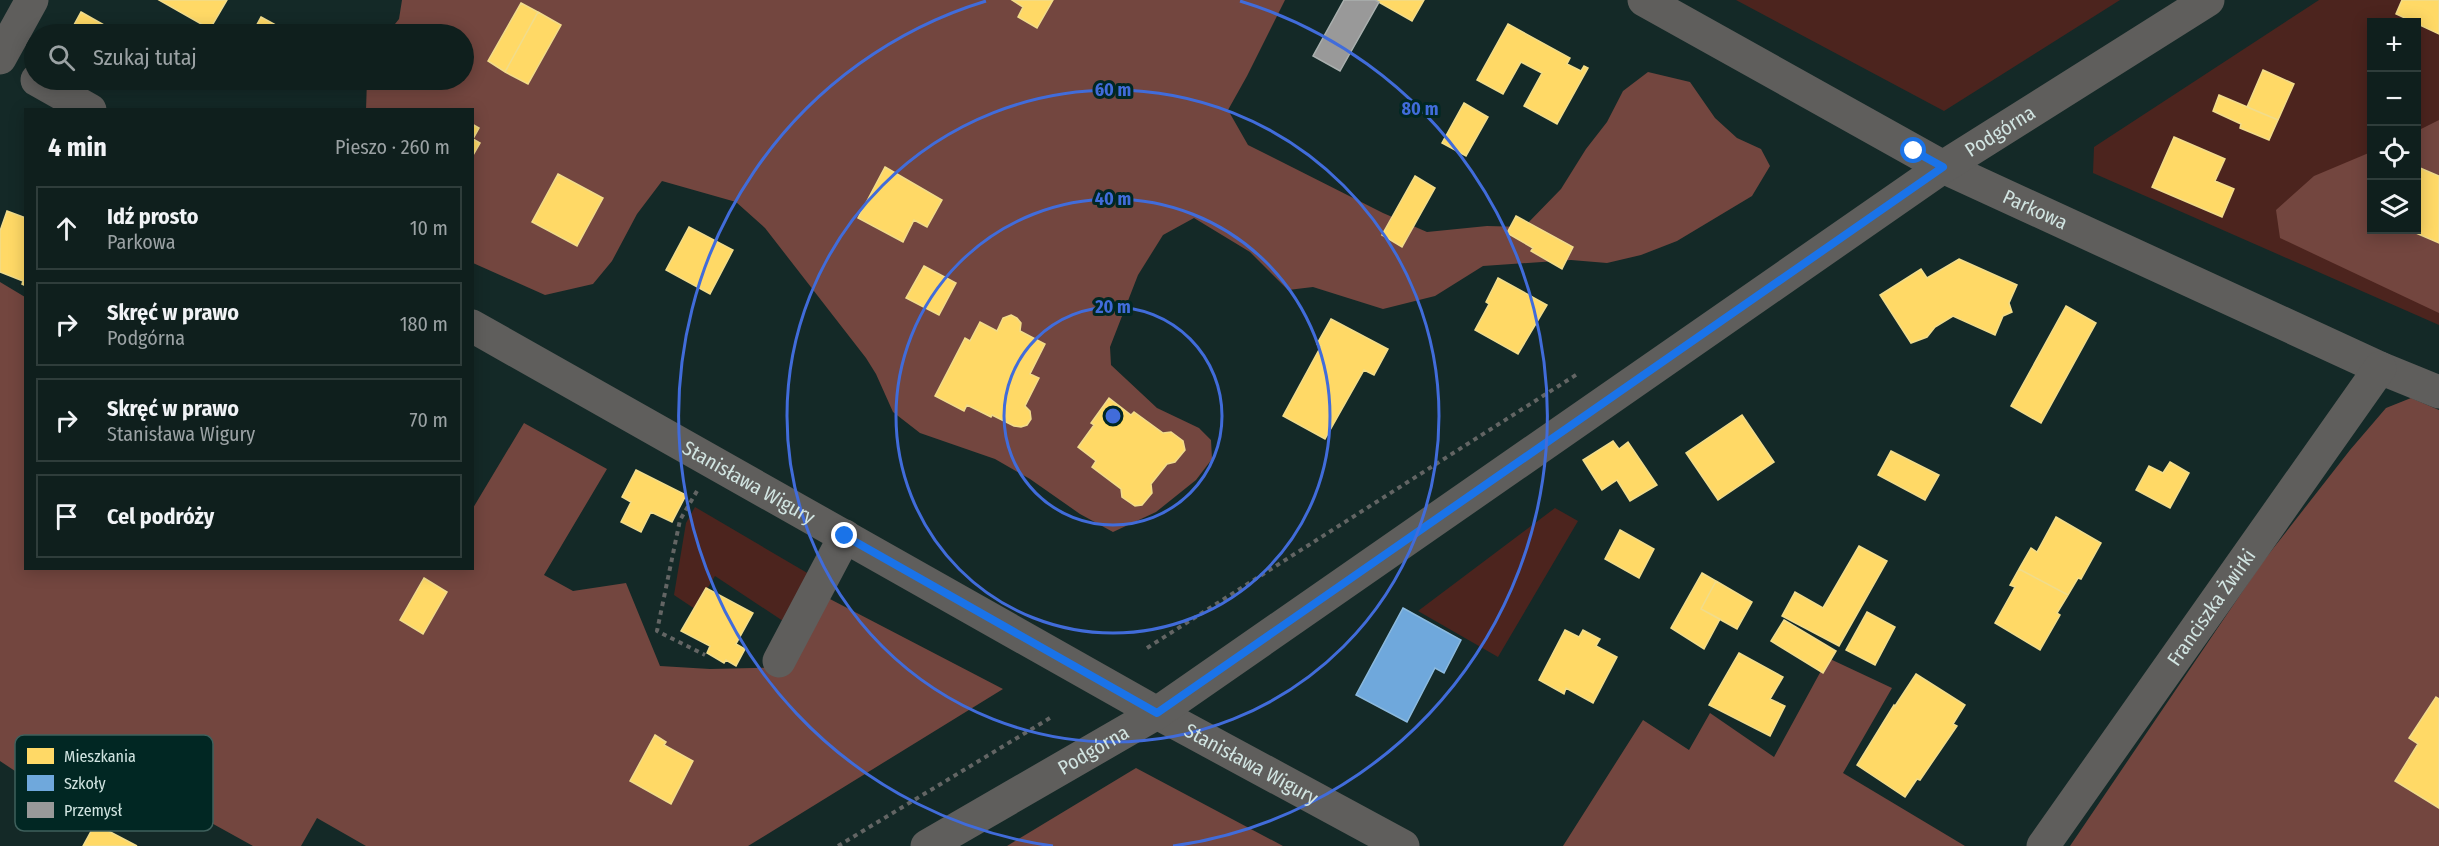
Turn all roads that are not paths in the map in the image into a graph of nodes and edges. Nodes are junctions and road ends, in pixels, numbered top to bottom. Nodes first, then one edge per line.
1 (32, 0) edge
2 (1644, 0) edge
3 (2208, 0) edge
4 (0, 58) edge
5 (24, 72) edge
6 (55, 90) edge
7 (87, 108) edge
8 (1943, 167) junction
9 (474, 327) edge
10 (2380, 368) junction
11 (2439, 392) edge
12 (845, 536) junction
13 (779, 661) dead end
14 (1157, 713) junction
15 (927, 846) edge
16 (1403, 846) edge
17 (2043, 846) edge

1 - 4 street
2 - 8 street, Parkowa
3 - 8 street, Podgórna
4 - 5 street
6 - 7 street
8 - 10 street, Parkowa
8 - 14 street, Podgórna
9 - 12 street, Stanisława Wigury
10 - 11 street, Parkowa
10 - 17 street, Franciszka Żwirki
12 - 13 street
12 - 14 street, Stanisława Wigury
14 - 15 street, Podgórna
14 - 16 street, Stanisława Wigury

